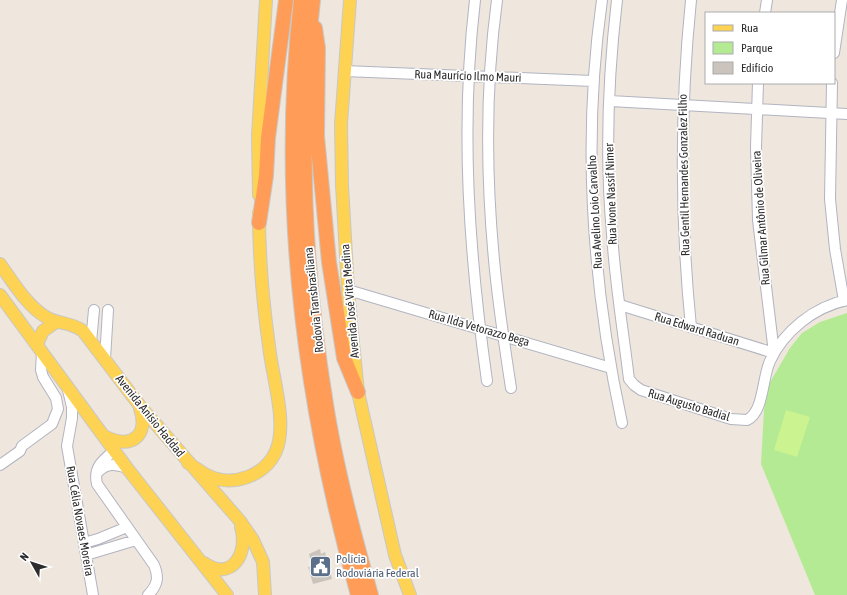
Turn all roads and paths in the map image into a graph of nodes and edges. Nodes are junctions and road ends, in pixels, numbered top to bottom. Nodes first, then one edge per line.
1 (266, 0) edge
2 (286, 0) edge
3 (301, 0) edge
4 (350, 0) edge
5 (475, 0) edge
6 (497, 0) edge
7 (602, 0) edge
8 (617, 0) edge
9 (691, 0) edge
10 (767, 0) edge
11 (842, 0) edge
12 (312, 6) edge
13 (766, 12) edge
14 (835, 46) edge
15 (344, 72) junction
16 (468, 76) junction
17 (490, 77) junction
18 (593, 81) junction
19 (758, 84) edge
20 (832, 84) edge
21 (610, 101) junction
22 (683, 105) junction
23 (757, 109) junction
24 (832, 113) junction
25 (847, 114) edge
26 (259, 223) junction
27 (0, 264) edge
28 (348, 290) junction
29 (0, 295) edge
30 (846, 300) edge
31 (620, 305) junction
32 (94, 310) dead end
33 (108, 310) dead end
34 (56, 322) junction
35 (691, 327) junction
36 (480, 328) junction
37 (504, 336) junction
38 (91, 342) junction
39 (39, 348) junction
40 (774, 353) junction
41 (105, 359) junction
42 (611, 368) junction
43 (487, 381) dead end
44 (634, 385) joint
45 (68, 388) junction
46 (511, 388) dead end
47 (358, 392) junction
48 (140, 406) junction
49 (622, 423) dead end
50 (54, 426) junction
51 (106, 437) junction
52 (129, 442) junction
53 (67, 446) junction
54 (115, 450) junction
55 (188, 463) junction
56 (0, 465) edge
57 (127, 468) junction
58 (95, 475) junction
59 (240, 521) junction
60 (127, 527) junction
61 (136, 540) junction
62 (84, 543) junction
63 (86, 555) junction
64 (198, 558) junction
65 (93, 595) edge
66 (148, 595) edge
67 (227, 595) edge
68 (265, 595) edge
69 (358, 595) edge
70 (372, 595) edge
71 (410, 595) edge

1 - 26 main road
2 - 26 highway
3 - 69 highway, Rodovia Transbrasiliana
4 - 15 main road, Avenida José Vitta Medina
5 - 16 street
6 - 17 street
7 - 18 street, Rua Avelino Loio Carvalho
8 - 21 street, Rua Ivone Nassif Nimer
9 - 22 street, Rua Gentil Hernandes Gonzalez Filho
10 - 13 street
11 - 14 street
12 - 47 highway
12 - 70 highway, Rodovia Transbrasiliana
15 - 16 street, Rua Maurício Ilmo Mauri
15 - 28 main road, Avenida José Vitta Medina
16 - 17 street, Rua Maurício Ilmo Mauri
16 - 36 street
17 - 18 street, Rua Maurício Ilmo Mauri
17 - 37 street
18 - 42 street, Rua Avelino Loio Carvalho
19 - 23 street, Rua Gilmar Antônio de Oliveira
20 - 24 street
21 - 22 street
21 - 31 street, Rua Ivone Nassif Nimer
22 - 23 street
22 - 35 street, Rua Gentil Hernandes Gonzalez Filho
23 - 24 street
23 - 40 street, Rua Gilmar Antônio de Oliveira
24 - 25 street
24 - 30 street
26 - 55 main road
27 - 34 main road, Avenida Anísio Haddad
28 - 36 street, Rua Ilda Vetorazzo Bega
28 - 47 main road, Avenida José Vitta Medina
29 - 39 main road
30 - 40 street, Rua Augusto Badial
31 - 35 street, Rua Edward Raduan
31 - 44 street, Rua Ivone Nassif Nimer
32 - 38 street
33 - 41 street
34 - 38 main road, Avenida Anísio Haddad
34 - 39 main road
35 - 40 street, Rua Edward Raduan
36 - 37 street, Rua Ilda Vetorazzo Bega
36 - 43 street
37 - 42 street, Rua Ilda Vetorazzo Bega
37 - 46 street
38 - 41 main road, Avenida Anísio Haddad
39 - 45 main road
39 - 50 street
40 - 44 street, Rua Augusto Badial
41 - 48 main road, Avenida Anísio Haddad
42 - 49 street, Rua Avelino Loio Carvalho
45 - 51 main road
45 - 53 street, Rua Célia Novaes Moreira
47 - 71 main road, Avenida José Vitta Medina
48 - 52 main road
48 - 55 main road, Avenida Anísio Haddad
50 - 53 street, Rua Célia Novaes Moreira
50 - 56 street
51 - 52 main road
51 - 54 main road
52 - 54 main road
53 - 62 street, Rua Célia Novaes Moreira
54 - 57 main road
54 - 58 street
55 - 59 main road, Avenida Anísio Haddad
57 - 58 street
57 - 64 main road
58 - 60 street
59 - 64 main road
59 - 68 main road, Avenida Anísio Haddad
60 - 61 street
60 - 62 street
61 - 63 street
61 - 66 street
62 - 63 street, Rua Célia Novaes Moreira
63 - 65 street, Rua Célia Novaes Moreira
64 - 67 main road

